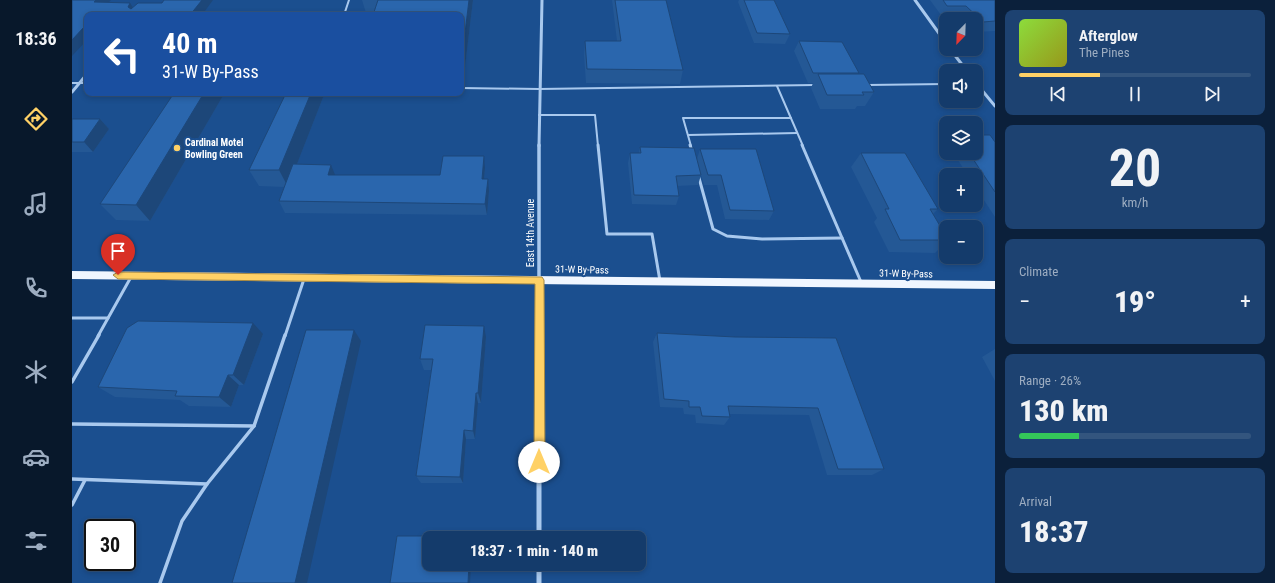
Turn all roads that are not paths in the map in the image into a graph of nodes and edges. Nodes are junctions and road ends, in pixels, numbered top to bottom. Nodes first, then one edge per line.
1 (349, 0) edge
2 (542, 0) edge
3 (915, 0) edge
4 (345, 12) edge
5 (939, 33) edge
6 (955, 56) edge
7 (962, 64) edge
8 (84, 78) edge
9 (72, 83) edge
10 (80, 83) junction
11 (84, 83) edge
12 (939, 84) edge
13 (862, 85) edge
14 (777, 86) junction
15 (816, 86) edge
16 (464, 88) edge
17 (539, 89) junction
18 (983, 91) edge
19 (72, 92) edge
20 (995, 106) edge
21 (539, 115) junction
22 (791, 118) junction
23 (797, 133) junction
24 (688, 135) junction
25 (693, 157) edge
26 (697, 171) edge
27 (842, 238) junction
28 (72, 275) edge
29 (133, 275) junction
30 (304, 277) junction
31 (539, 280) junction
32 (660, 281) junction
33 (862, 283) junction
34 (995, 285) edge
35 (72, 318) edge
36 (108, 318) junction
37 (72, 382) edge
38 (72, 424) edge
39 (254, 426) junction
40 (72, 479) edge
41 (85, 480) junction
42 (207, 484) junction
43 (72, 505) edge
44 (539, 531) edge
45 (539, 571) edge
46 (160, 583) edge
47 (539, 583) edge

1 - 4 lane
2 - 17 street, East 14th Avenue
3 - 5 street
6 - 7 street
8 - 10 street
9 - 10 lane
10 - 11 lane
10 - 19 street
12 - 13 lane
14 - 15 lane
14 - 17 lane
14 - 22 lane
16 - 17 lane
17 - 21 street, East 14th Avenue
18 - 20 street
21 - 31 street, East 14th Avenue
21 - 32 lane
22 - 23 lane
22 - 24 lane
23 - 24 lane
23 - 27 lane
24 - 25 lane
26 - 27 lane
27 - 33 lane
28 - 29 main road, 31-W By-Pass
29 - 30 main road, 31-W By-Pass
29 - 36 lane
30 - 31 main road, 31-W By-Pass
30 - 39 lane
31 - 32 main road, 31-W By-Pass
31 - 44 street, East 14th Avenue
32 - 33 main road, 31-W By-Pass
33 - 34 main road, 31-W By-Pass
35 - 36 lane
36 - 37 lane
38 - 39 lane
39 - 42 lane
40 - 41 lane
41 - 42 lane
41 - 43 lane
42 - 46 lane
45 - 47 street

